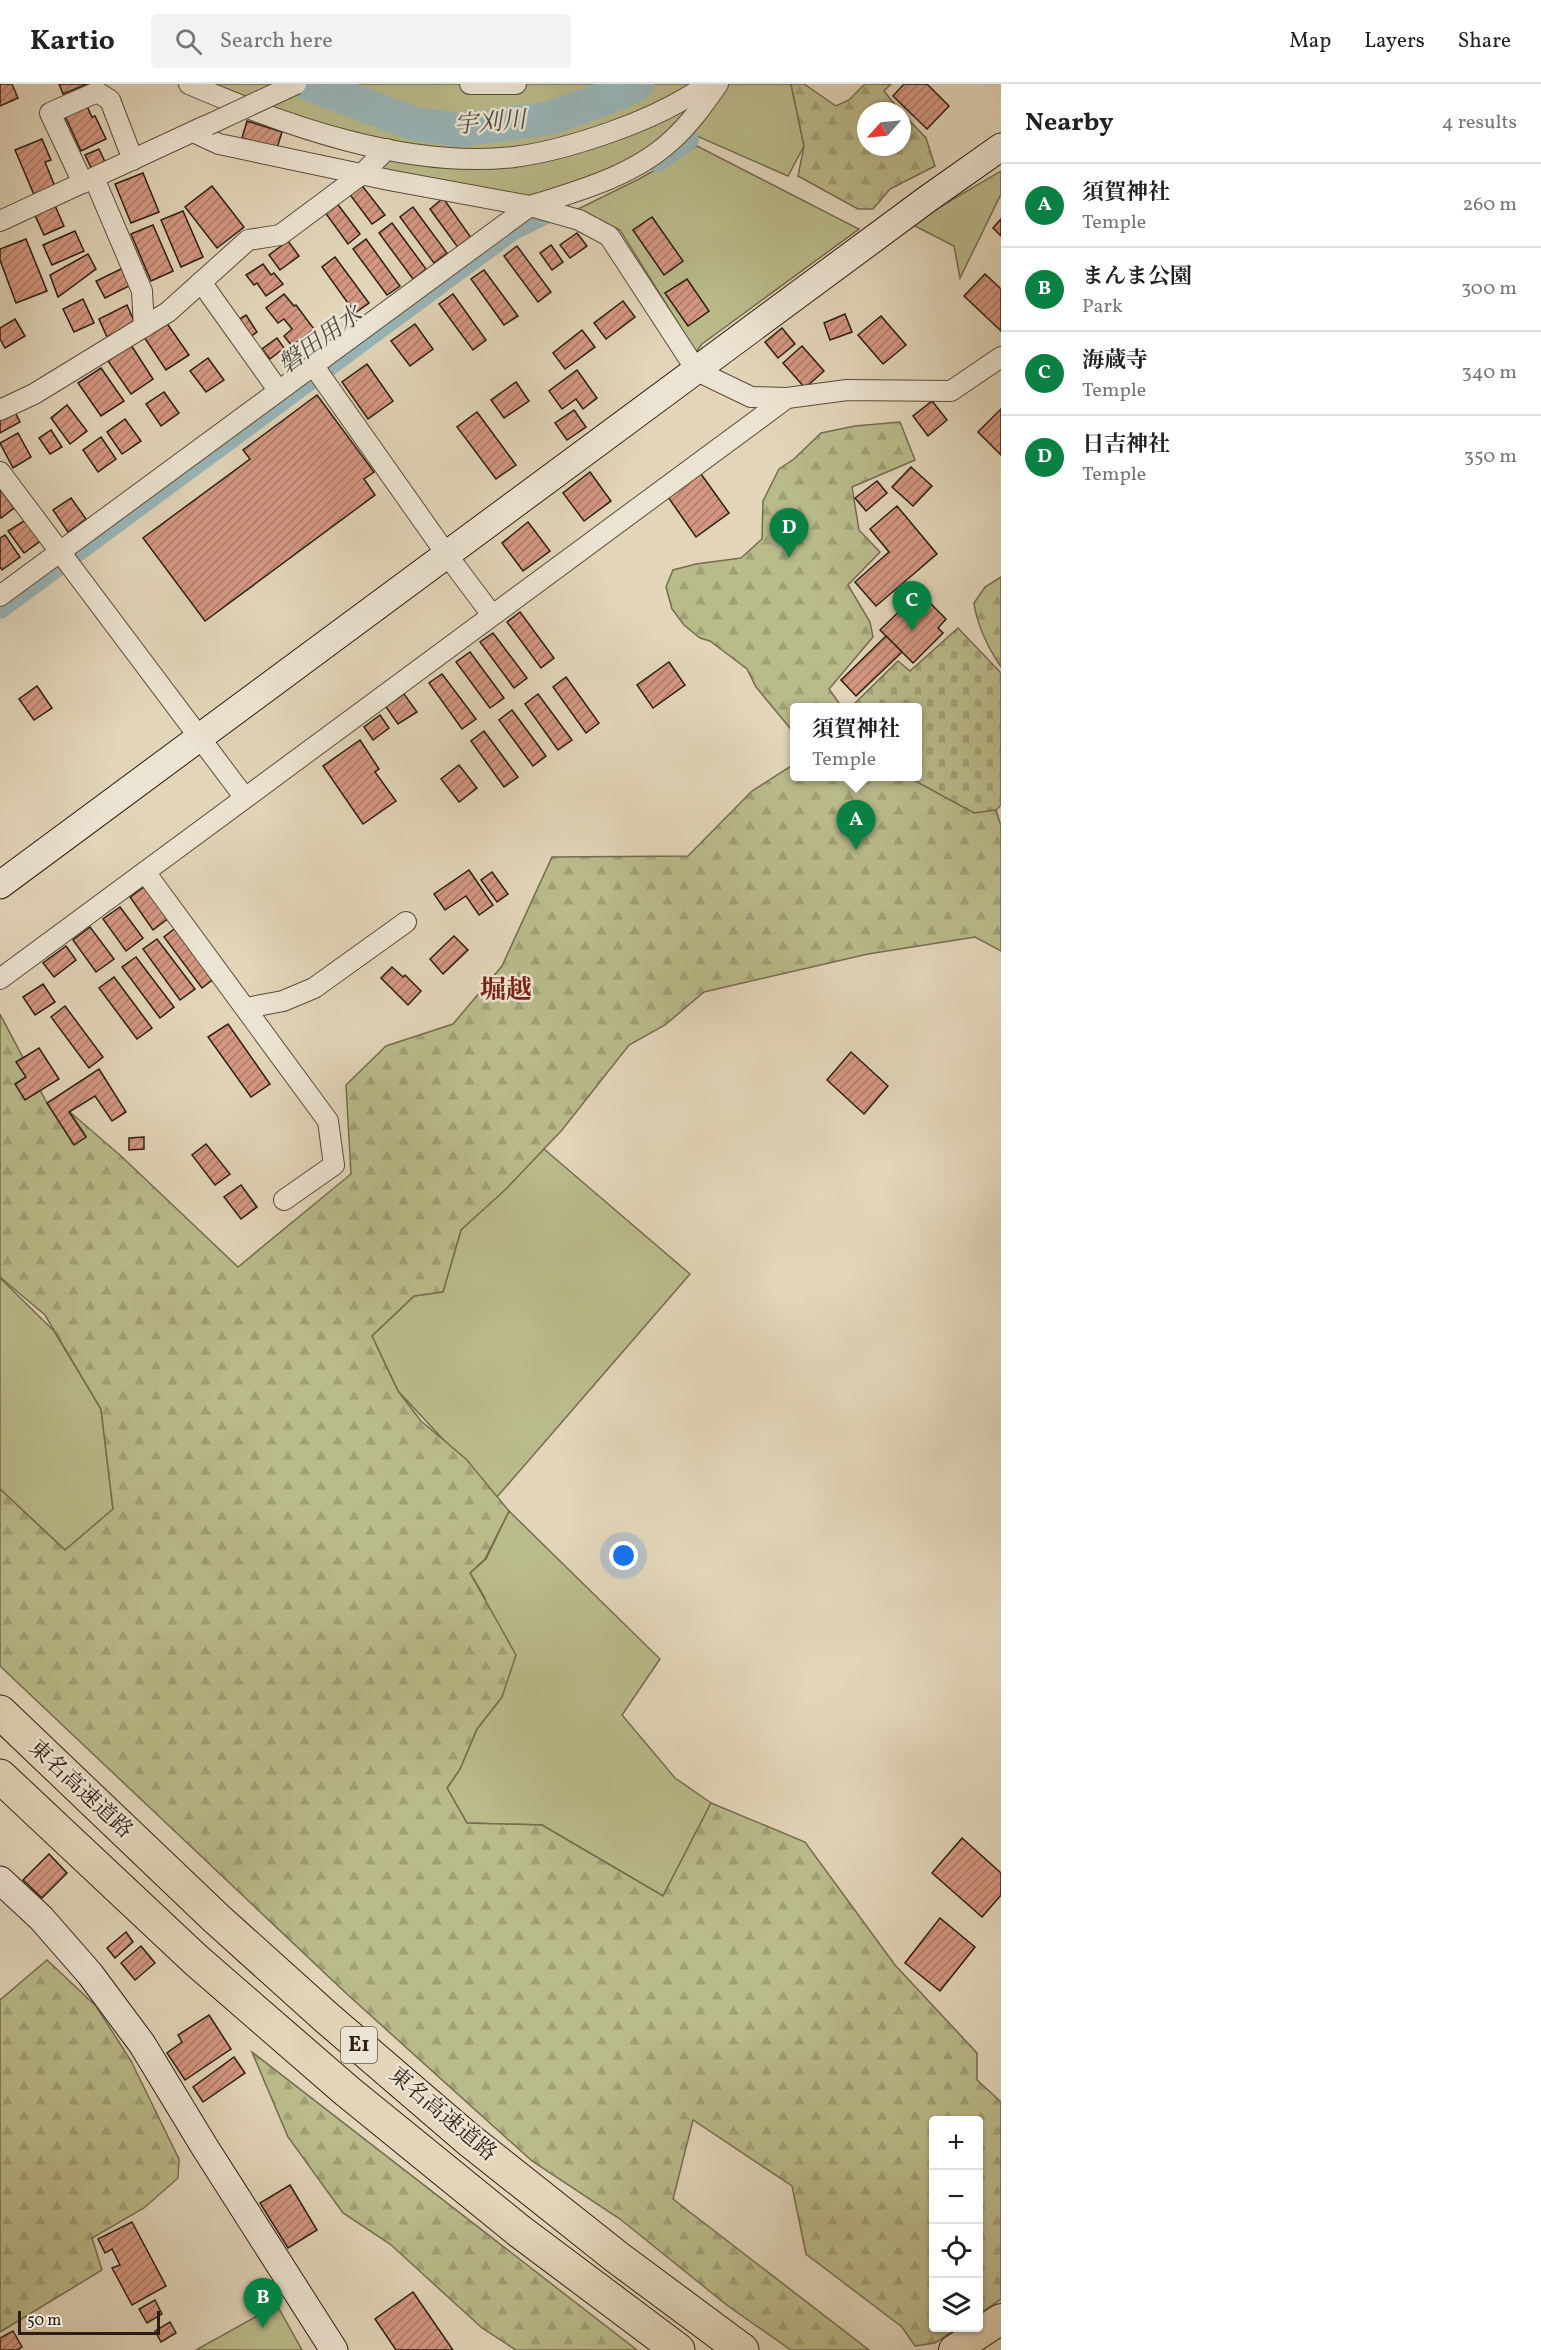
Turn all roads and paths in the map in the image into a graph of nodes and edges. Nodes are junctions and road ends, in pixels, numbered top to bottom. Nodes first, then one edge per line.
1 (189, 84) edge
2 (296, 84) edge
3 (470, 84) edge
4 (516, 84) edge
5 (708, 84) edge
6 (718, 84) edge
7 (201, 129) junction
8 (1001, 147) edge
9 (387, 149) junction
10 (132, 160) junction
11 (362, 174) junction
12 (89, 180) junction
13 (530, 206) junction
14 (0, 221) edge
15 (201, 282) junction
16 (144, 327) junction
17 (1001, 357) edge
18 (313, 365) junction
19 (697, 371) junction
20 (278, 390) junction
21 (787, 398) junction
22 (0, 410) edge
23 (0, 472) edge
24 (61, 551) junction
25 (447, 555) junction
26 (0, 596) edge
27 (492, 615) junction
28 (200, 737) junction
29 (245, 798) junction
30 (145, 872) junction
31 (0, 885) edge
32 (406, 922) dead end
33 (0, 979) edge
34 (246, 1008) junction
35 (284, 1200) dead end
36 (0, 1712) edge
37 (0, 1776) edge
38 (0, 1880) edge
39 (1001, 2319) edge
40 (334, 2350) edge
41 (678, 2350) edge
42 (742, 2350) edge
43 (954, 2350) edge

1 - 9 street
2 - 7 street, bridge
3 - 4 street
5 - 9 street
6 - 13 street
7 - 10 street
7 - 11 street
8 - 19 street
9 - 11 street
10 - 12 street
10 - 12 street
11 - 13 street
11 - 15 street
12 - 14 street
12 - 16 street
13 - 18 street
13 - 19 street
15 - 16 street
15 - 20 street
16 - 22 street
17 - 21 street
18 - 20 street
18 - 25 street
19 - 21 street
19 - 25 street
20 - 24 street
21 - 27 street
23 - 24 street
24 - 26 street
24 - 28 street
25 - 27 street
25 - 28 street
27 - 29 street
28 - 29 street
28 - 31 street
29 - 30 street
30 - 33 street
30 - 34 street
32 - 34 street
34 - 35 street
36 - 42 highway, 東名高速道路 / E1
37 - 41 highway, 東名高速道路 / E1
38 - 40 street
39 - 43 main road

